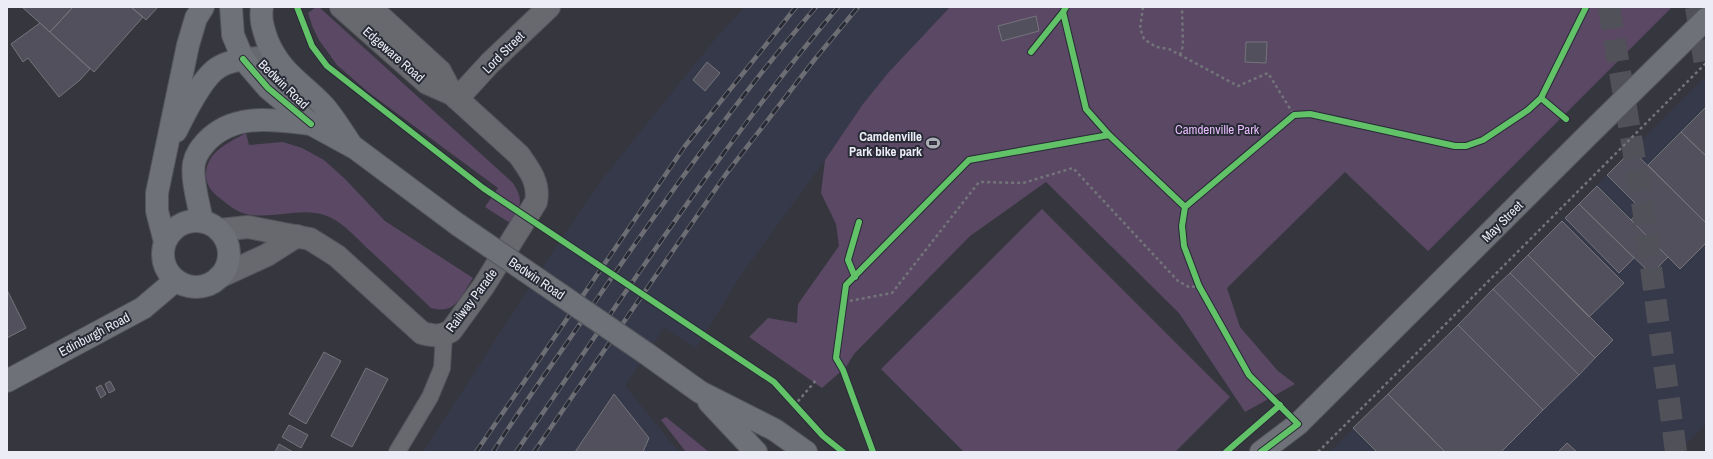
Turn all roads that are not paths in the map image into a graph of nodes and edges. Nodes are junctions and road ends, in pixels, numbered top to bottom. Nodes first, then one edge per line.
1 (203, 7) edge
2 (231, 7) edge
3 (262, 7) edge
4 (341, 7) edge
5 (549, 7) edge
6 (374, 19) edge
7 (1706, 19) edge
8 (275, 57) junction
9 (243, 60) junction
10 (455, 96) junction
11 (311, 124) junction
12 (355, 148) junction
13 (165, 156) junction
14 (536, 188) joint
15 (210, 225) junction
16 (297, 236) junction
17 (164, 242) junction
18 (219, 278) junction
19 (176, 280) junction
20 (444, 335) junction
21 (7, 381) edge
22 (700, 392) junction
23 (1298, 424) junction
24 (397, 452) edge
25 (756, 452) edge
26 (806, 452) edge
27 (1261, 452) edge
28 (1279, 452) edge

1 - 13 main road
2 - 9 main road, Bedwin Road
3 - 8 main road, Bedwin Road
4 - 6 street, Edgeware Road
5 - 10 street, Lord Street
6 - 10 street, Edgeware Road
7 - 23 main road, May Street
8 - 9 street
8 - 12 main road, Bedwin Road
9 - 11 main road, Bedwin Road
9 - 13 main road
10 - 14 street, Edgeware Road
11 - 12 main road, Bedwin Road
11 - 15 main road
12 - 22 main road, Bedwin Road, bridge
13 - 17 main road
14 - 20 street, Railway Parade
15 - 16 street, Railway Parade
15 - 17 main road
15 - 18 main road
16 - 18 street
16 - 20 street, Railway Parade
17 - 19 main road
18 - 19 main road
19 - 21 main road, Edinburgh Road
20 - 24 lane
22 - 25 main road, Bedwin Road
22 - 26 main road, Bedwin Road
23 - 27 main road, May Street
23 - 28 main road, May Street

